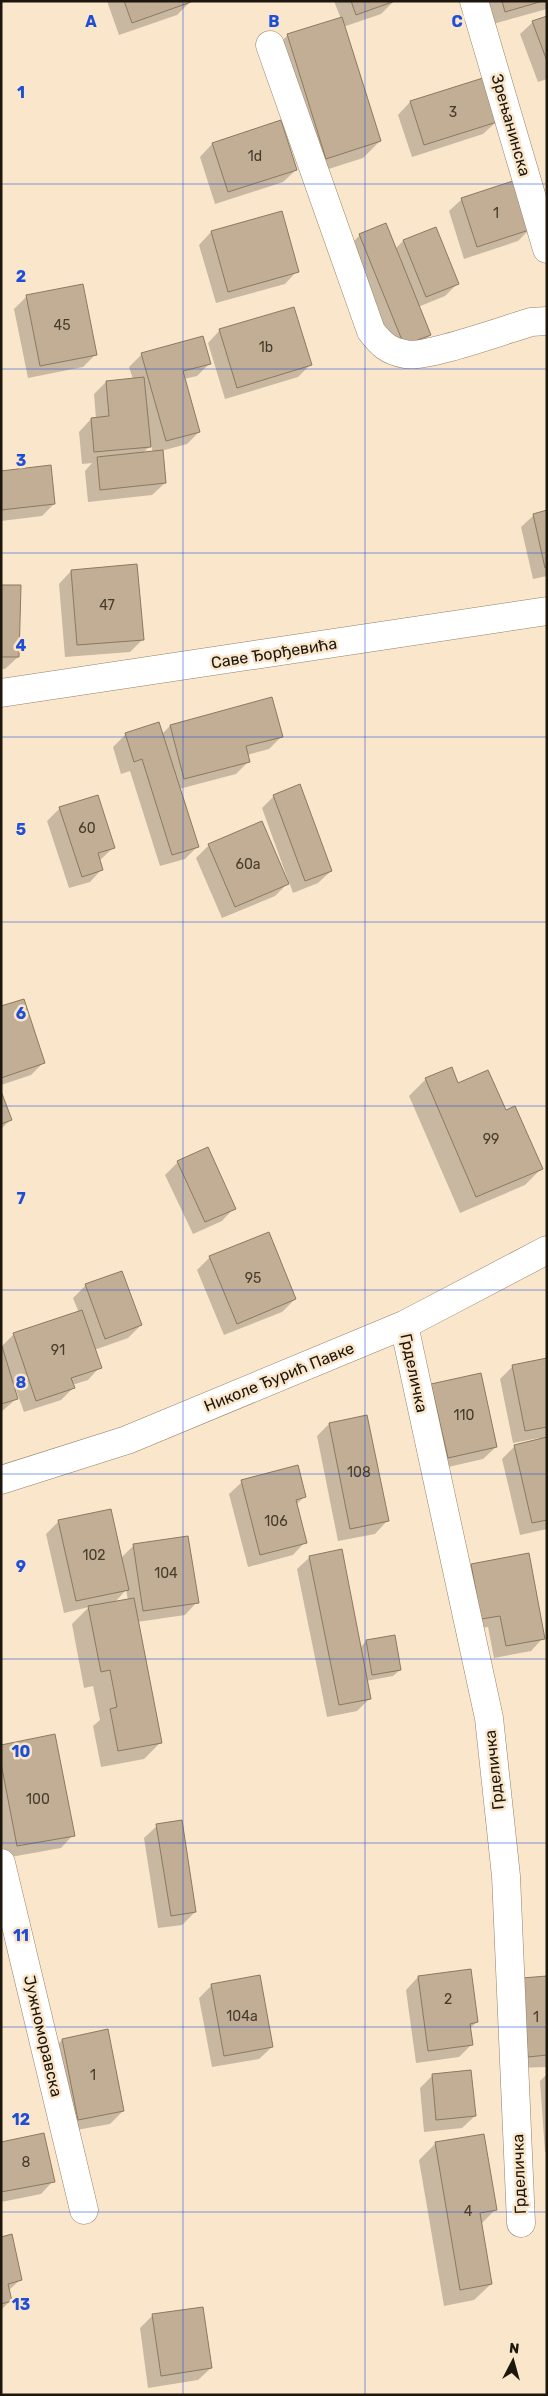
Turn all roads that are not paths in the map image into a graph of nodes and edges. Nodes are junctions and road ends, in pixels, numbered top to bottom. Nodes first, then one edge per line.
1 (474, 1) edge
2 (270, 45) dead end
3 (547, 249) edge
4 (547, 321) edge
5 (547, 611) edge
6 (1, 693) edge
7 (547, 1250) edge
8 (404, 1325) junction
9 (1, 1480) edge
10 (1, 1863) edge
11 (84, 2210) dead end
12 (521, 2223) dead end

1 - 3 street, Зрењанинска
2 - 4 street
5 - 6 street, Саве Ђорђевића
7 - 8 street, Николе Ђурић Павке
8 - 9 street, Николе Ђурић Павке
8 - 12 street, Грделичка
10 - 11 street, Јужноморавска

